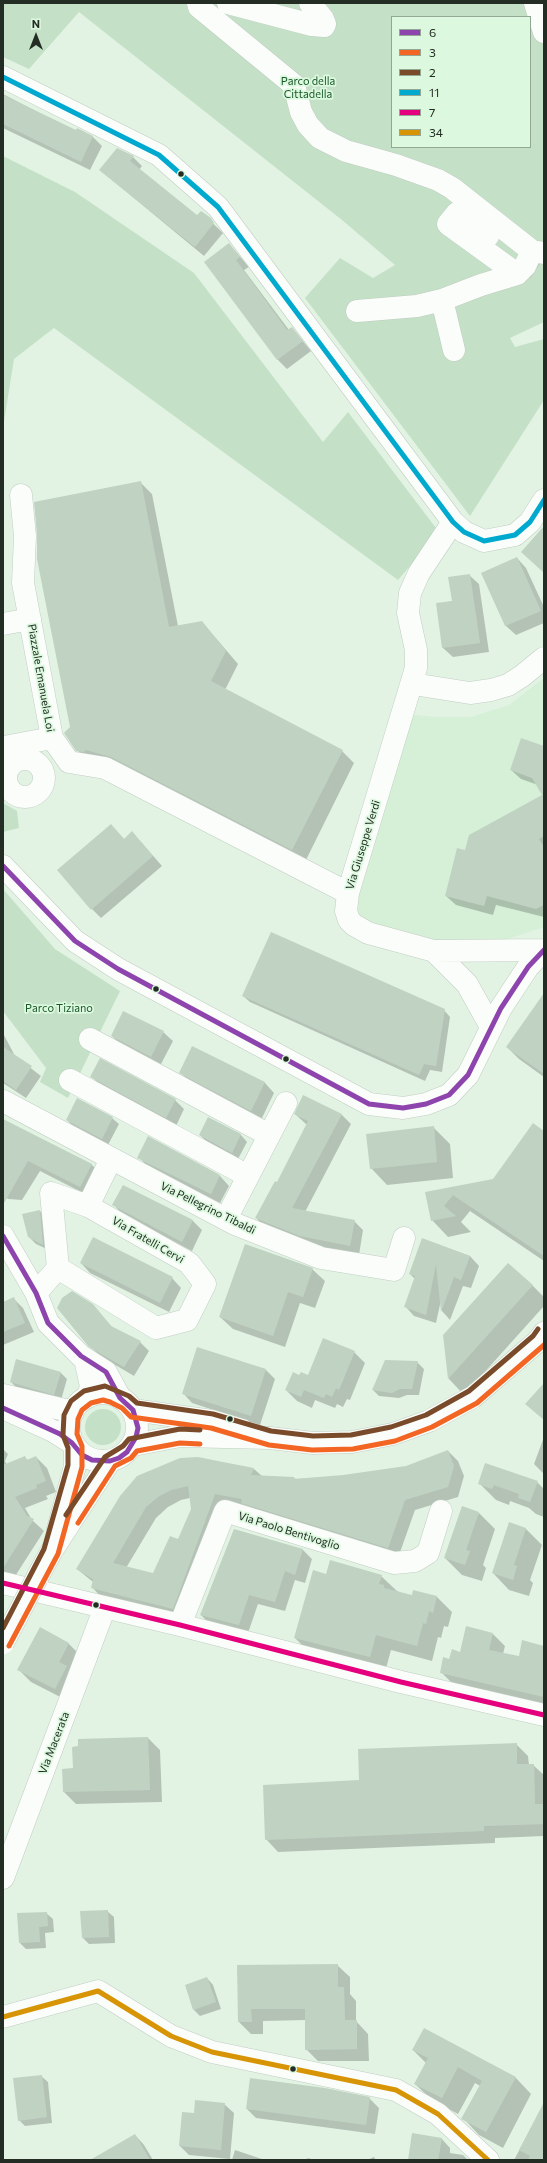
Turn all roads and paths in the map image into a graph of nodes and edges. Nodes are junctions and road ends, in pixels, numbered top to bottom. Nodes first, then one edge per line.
1 (198, 3) edge
2 (228, 3) edge
3 (310, 3) edge
4 (535, 3) edge
5 (544, 32) edge
6 (3, 77) edge
7 (528, 259) edge
8 (442, 300) junction
9 (357, 311) dead end
10 (454, 350) dead end
11 (21, 495) dead end
12 (544, 500) edge
13 (453, 522) junction
14 (30, 619) junction
15 (3, 624) edge
16 (544, 658) edge
17 (413, 684) junction
18 (52, 738) junction
19 (4, 744) edge
20 (57, 778) junction
21 (3, 866) edge
22 (348, 893) junction
23 (544, 950) edge
24 (434, 951) junction
25 (491, 1028) junction
26 (90, 1039) dead end
27 (70, 1080) dead end
28 (3, 1101) edge
29 (286, 1103) dead end
30 (269, 1135) junction
31 (111, 1159) junction
32 (248, 1176) junction
33 (88, 1206) junction
34 (226, 1219) junction
35 (3, 1236) edge
36 (404, 1238) dead end
37 (58, 1268) junction
38 (36, 1293) junction
39 (544, 1333) edge
40 (83, 1357) junction
41 (3, 1395) edge
42 (88, 1397) junction
43 (127, 1404) junction
44 (3, 1408) edge
45 (66, 1410) junction
46 (180, 1426) junction
47 (74, 1445) junction
48 (133, 1445) junction
49 (110, 1461) junction
50 (441, 1511) dead end
51 (51, 1552) junction
52 (3, 1583) edge
53 (105, 1607) junction
54 (180, 1625) junction
55 (3, 1643) edge
56 (544, 1714) edge
57 (3, 1878) edge
58 (3, 2017) edge
59 (488, 2160) edge

1 - 7 street
2 - 3 street
4 - 5 street
6 - 13 street
7 - 8 street
8 - 9 street
8 - 10 street
11 - 14 street, Piazzale Emanuela Loi
12 - 13 street
13 - 17 street, Via Giuseppe Verdi
14 - 15 street, Piazzale Emanuela Loi
14 - 18 street, Piazzale Emanuela Loi
16 - 17 street
17 - 22 street, Via Giuseppe Verdi
18 - 19 street, Piazzale Emanuela Loi
18 - 20 street, Piazzale Emanuela Loi
19 - 20 street, Piazzale Emanuela Loi
20 - 22 street
21 - 25 street
22 - 24 street, Via Giuseppe Verdi
23 - 24 street, Via Giuseppe Verdi
23 - 25 street
24 - 25 street, Via Giuseppe Verdi
26 - 30 street
27 - 32 street
28 - 31 street, Via Pellegrino Tibaldi
29 - 30 street
30 - 32 street
31 - 33 street
31 - 34 street, Via Pellegrino Tibaldi
32 - 34 street
33 - 37 street, Via Fratelli Cervi
33 - 37 street, Via Fratelli Cervi
34 - 36 street, Via Pellegrino Tibaldi
35 - 38 street
37 - 38 street
38 - 40 street
39 - 46 street
40 - 42 street
40 - 43 street
41 - 45 street
42 - 43 street
42 - 45 street
43 - 46 street
43 - 48 street
44 - 47 street
45 - 47 street
46 - 48 street
47 - 49 street
47 - 51 street
48 - 49 street
49 - 51 street
50 - 54 street, Via Paolo Bentivoglio
51 - 55 street, bridge
52 - 53 street
53 - 54 street
53 - 57 street, Via Macerata
54 - 56 street
58 - 59 street

